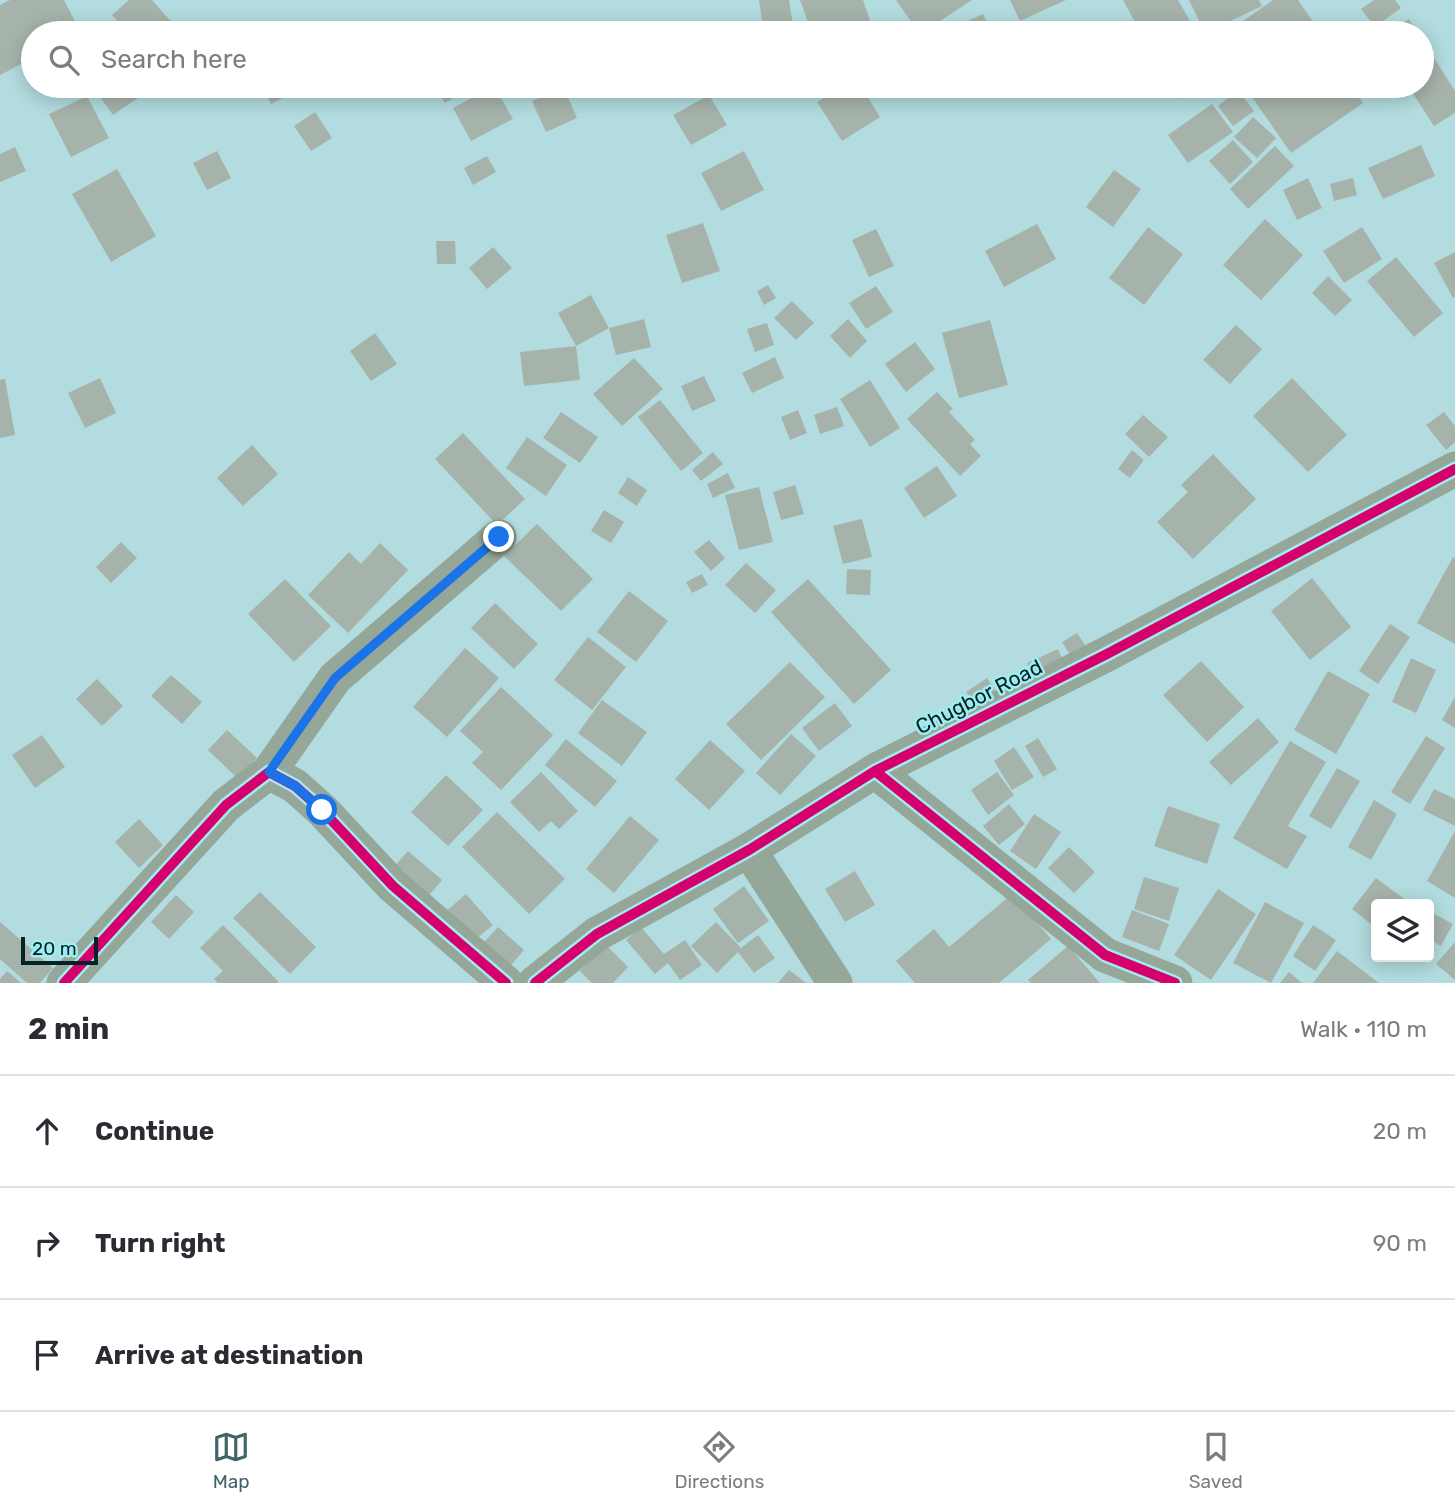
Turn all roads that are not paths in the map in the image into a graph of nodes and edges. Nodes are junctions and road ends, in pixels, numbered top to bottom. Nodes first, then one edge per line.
1 (1455, 469) edge
2 (499, 537) dead end
3 (875, 771) junction
4 (269, 772) junction
5 (749, 850) junction
6 (64, 983) edge
7 (506, 983) edge
8 (535, 983) edge
9 (835, 983) edge
10 (1175, 983) edge

1 - 3 street, Chugbor Road
2 - 4 street
3 - 5 street, Chugbor Road
3 - 10 street
4 - 6 street
4 - 7 street
5 - 8 street, Chugbor Road
5 - 9 street

